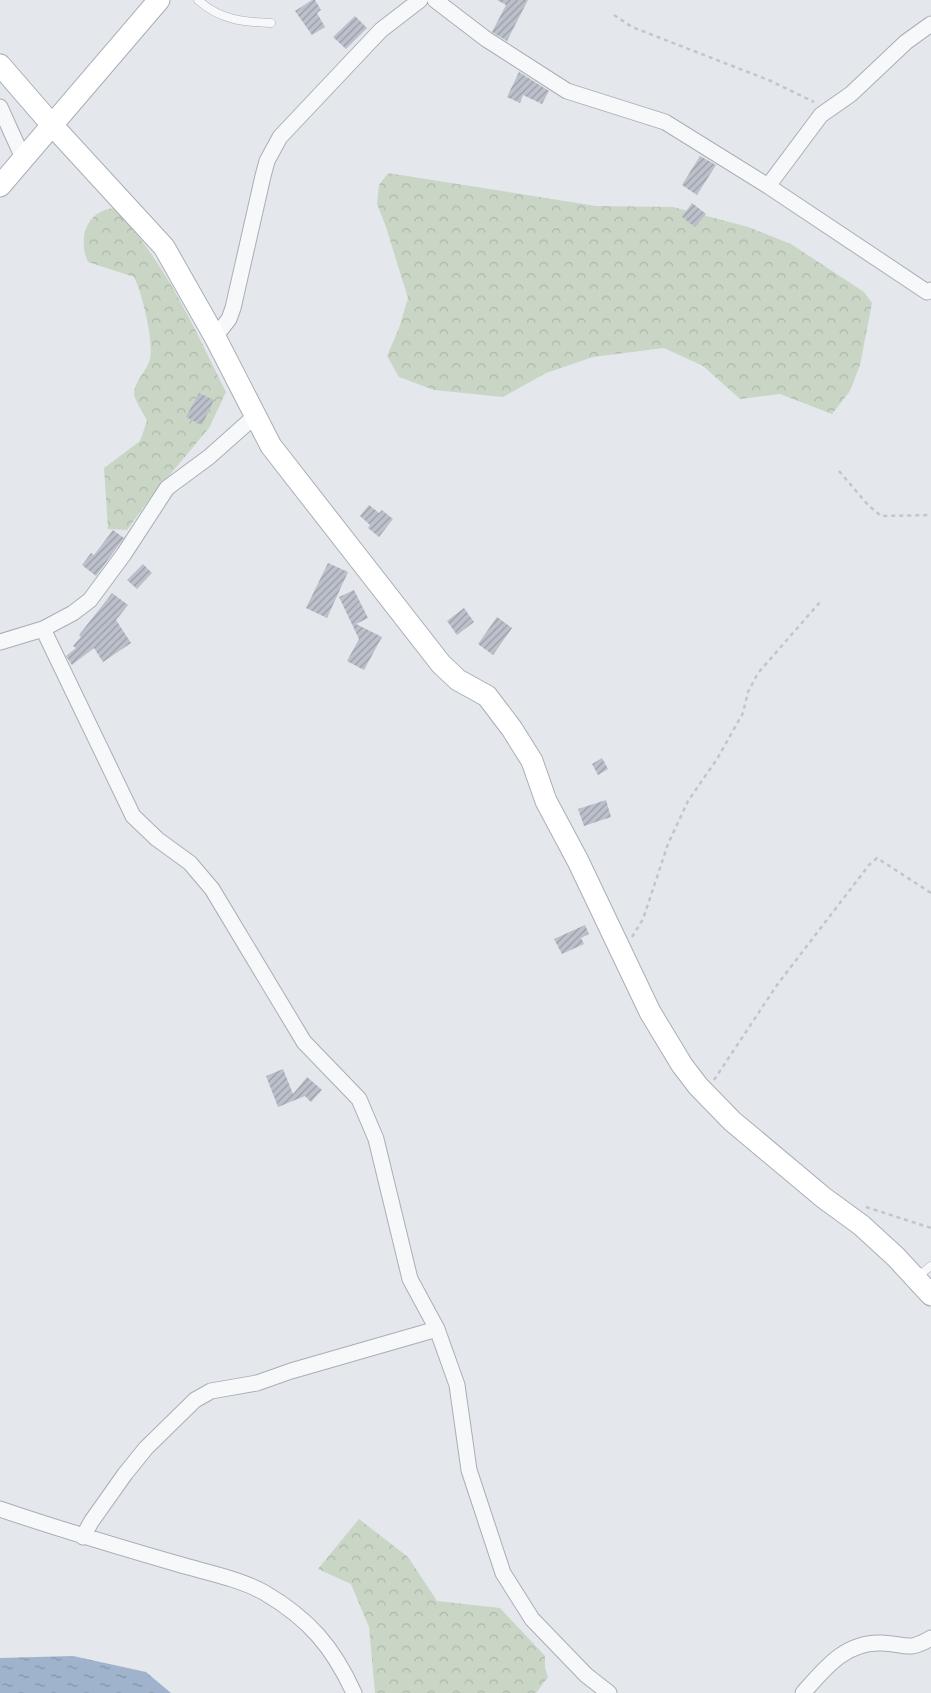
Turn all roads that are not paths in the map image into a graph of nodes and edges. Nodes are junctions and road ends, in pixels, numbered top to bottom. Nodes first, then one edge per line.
1 (159, 0) edge
2 (198, 0) edge
3 (420, 0) edge
4 (435, 0) edge
5 (271, 23) dead end
6 (931, 24) edge
7 (0, 65) edge
8 (0, 107) edge
9 (52, 125) junction
10 (23, 158) junction
11 (0, 186) edge
12 (768, 186) junction
13 (931, 290) edge
14 (215, 336) junction
15 (255, 416) junction
16 (43, 629) junction
17 (0, 642) edge
18 (923, 1272) edge
19 (931, 1295) edge
20 (437, 1329) junction
21 (0, 1509) edge
22 (83, 1537) junction
23 (931, 1638) edge
24 (354, 1693) edge
25 (609, 1693) edge
26 (803, 1693) edge

1 - 9 street
2 - 5 lane
3 - 14 street
4 - 12 street
6 - 12 street
7 - 9 street
8 - 10 street
9 - 10 street
9 - 14 street
10 - 11 street
12 - 13 street
14 - 15 street
15 - 16 street
15 - 18 street
16 - 17 street
16 - 20 street
18 - 19 street
20 - 22 street
20 - 25 street
21 - 22 street
22 - 24 street
23 - 26 street

